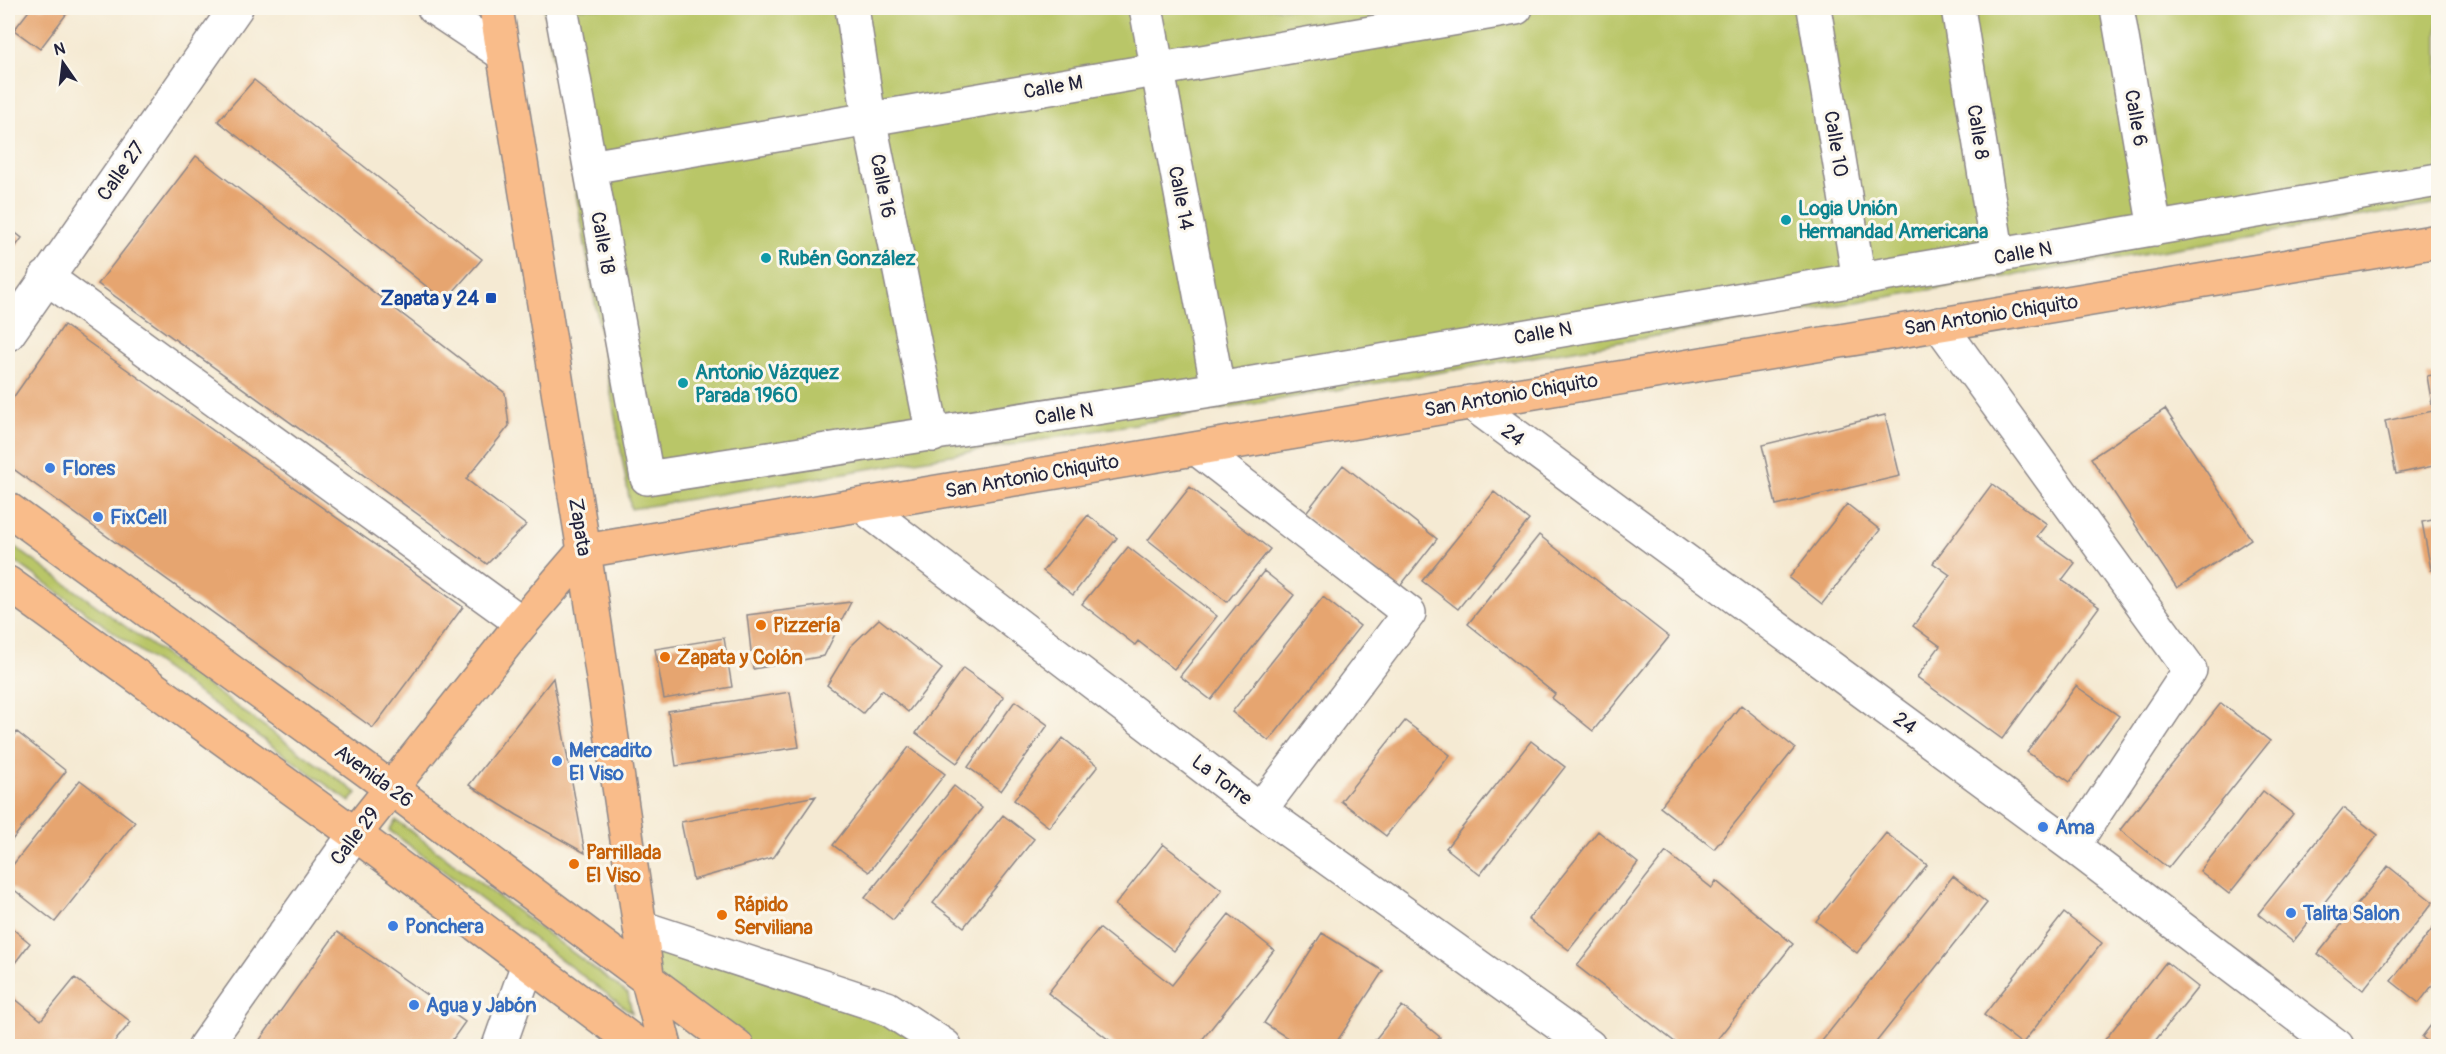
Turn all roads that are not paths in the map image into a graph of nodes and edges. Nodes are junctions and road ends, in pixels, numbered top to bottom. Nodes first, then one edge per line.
1 (236, 8) edge
2 (434, 8) edge
3 (496, 8) edge
4 (561, 8) edge
5 (852, 8) edge
6 (1146, 8) edge
7 (1516, 8) edge
8 (1814, 8) edge
9 (1958, 8) edge
10 (2117, 8) edge
11 (503, 54) junction
12 (1156, 69) junction
13 (869, 118) junction
14 (590, 167) junction
15 (2439, 180) edge
16 (2155, 229) junction
17 (2439, 241) edge
18 (1998, 257) junction
19 (46, 277) junction
20 (1859, 280) junction
21 (1939, 324) junction
22 (8, 334) edge
23 (1218, 389) junction
24 (1470, 402) junction
25 (933, 435) junction
26 (1197, 448) junction
27 (647, 478) joint
28 (861, 505) junction
29 (8, 509) edge
30 (585, 551) junction
31 (8, 583) edge
32 (522, 623) junction
33 (391, 788) junction
34 (1260, 810) junction
35 (355, 834) junction
36 (2073, 846) junction
37 (640, 927) junction
38 (528, 964) junction
39 (648, 981) junction
40 (205, 1047) edge
41 (499, 1047) edge
42 (639, 1047) edge
43 (665, 1047) edge
44 (737, 1047) edge
45 (945, 1047) edge
46 (1588, 1047) edge
47 (2337, 1047) edge

1 - 19 street, Calle 27
2 - 11 street
3 - 11 main road, Zapata
4 - 14 street, Calle 18
5 - 13 street, Calle 16
6 - 12 street, Calle 14
7 - 12 street, Calle M
8 - 20 street, Calle 10
9 - 18 street, Calle 8
10 - 16 street, Calle 6
11 - 30 main road, Zapata
12 - 13 street, Calle M
12 - 23 street, Calle 14
13 - 14 street, Calle M
13 - 25 street, Calle 16
14 - 27 street, Calle 18
15 - 16 street, Calle N
16 - 18 street, Calle N
17 - 21 main road, San Antonio Chiquito
18 - 20 street, Calle N
19 - 22 street, Calle 27
19 - 32 street
20 - 23 street, Calle N
21 - 24 main road, San Antonio Chiquito
21 - 36 street
23 - 25 street, Calle N
24 - 26 main road, San Antonio Chiquito
24 - 36 street, 24
25 - 27 street, Calle N
26 - 28 main road, San Antonio Chiquito
26 - 34 street
28 - 30 main road, San Antonio Chiquito
28 - 34 street, La Torre
29 - 33 main road, Avenida 26
30 - 32 main road, Calle 29
30 - 37 main road, Zapata
31 - 35 main road
32 - 33 main road, Calle 29
33 - 35 main road, Calle 29
33 - 39 main road, Avenida 26
34 - 46 street, La Torre
35 - 38 main road
35 - 40 street, Calle 29
36 - 47 street, 24
37 - 39 main road, Zapata
37 - 45 street
38 - 41 street
38 - 42 main road
39 - 43 main road, Zapata
39 - 44 main road, Avenida 26

